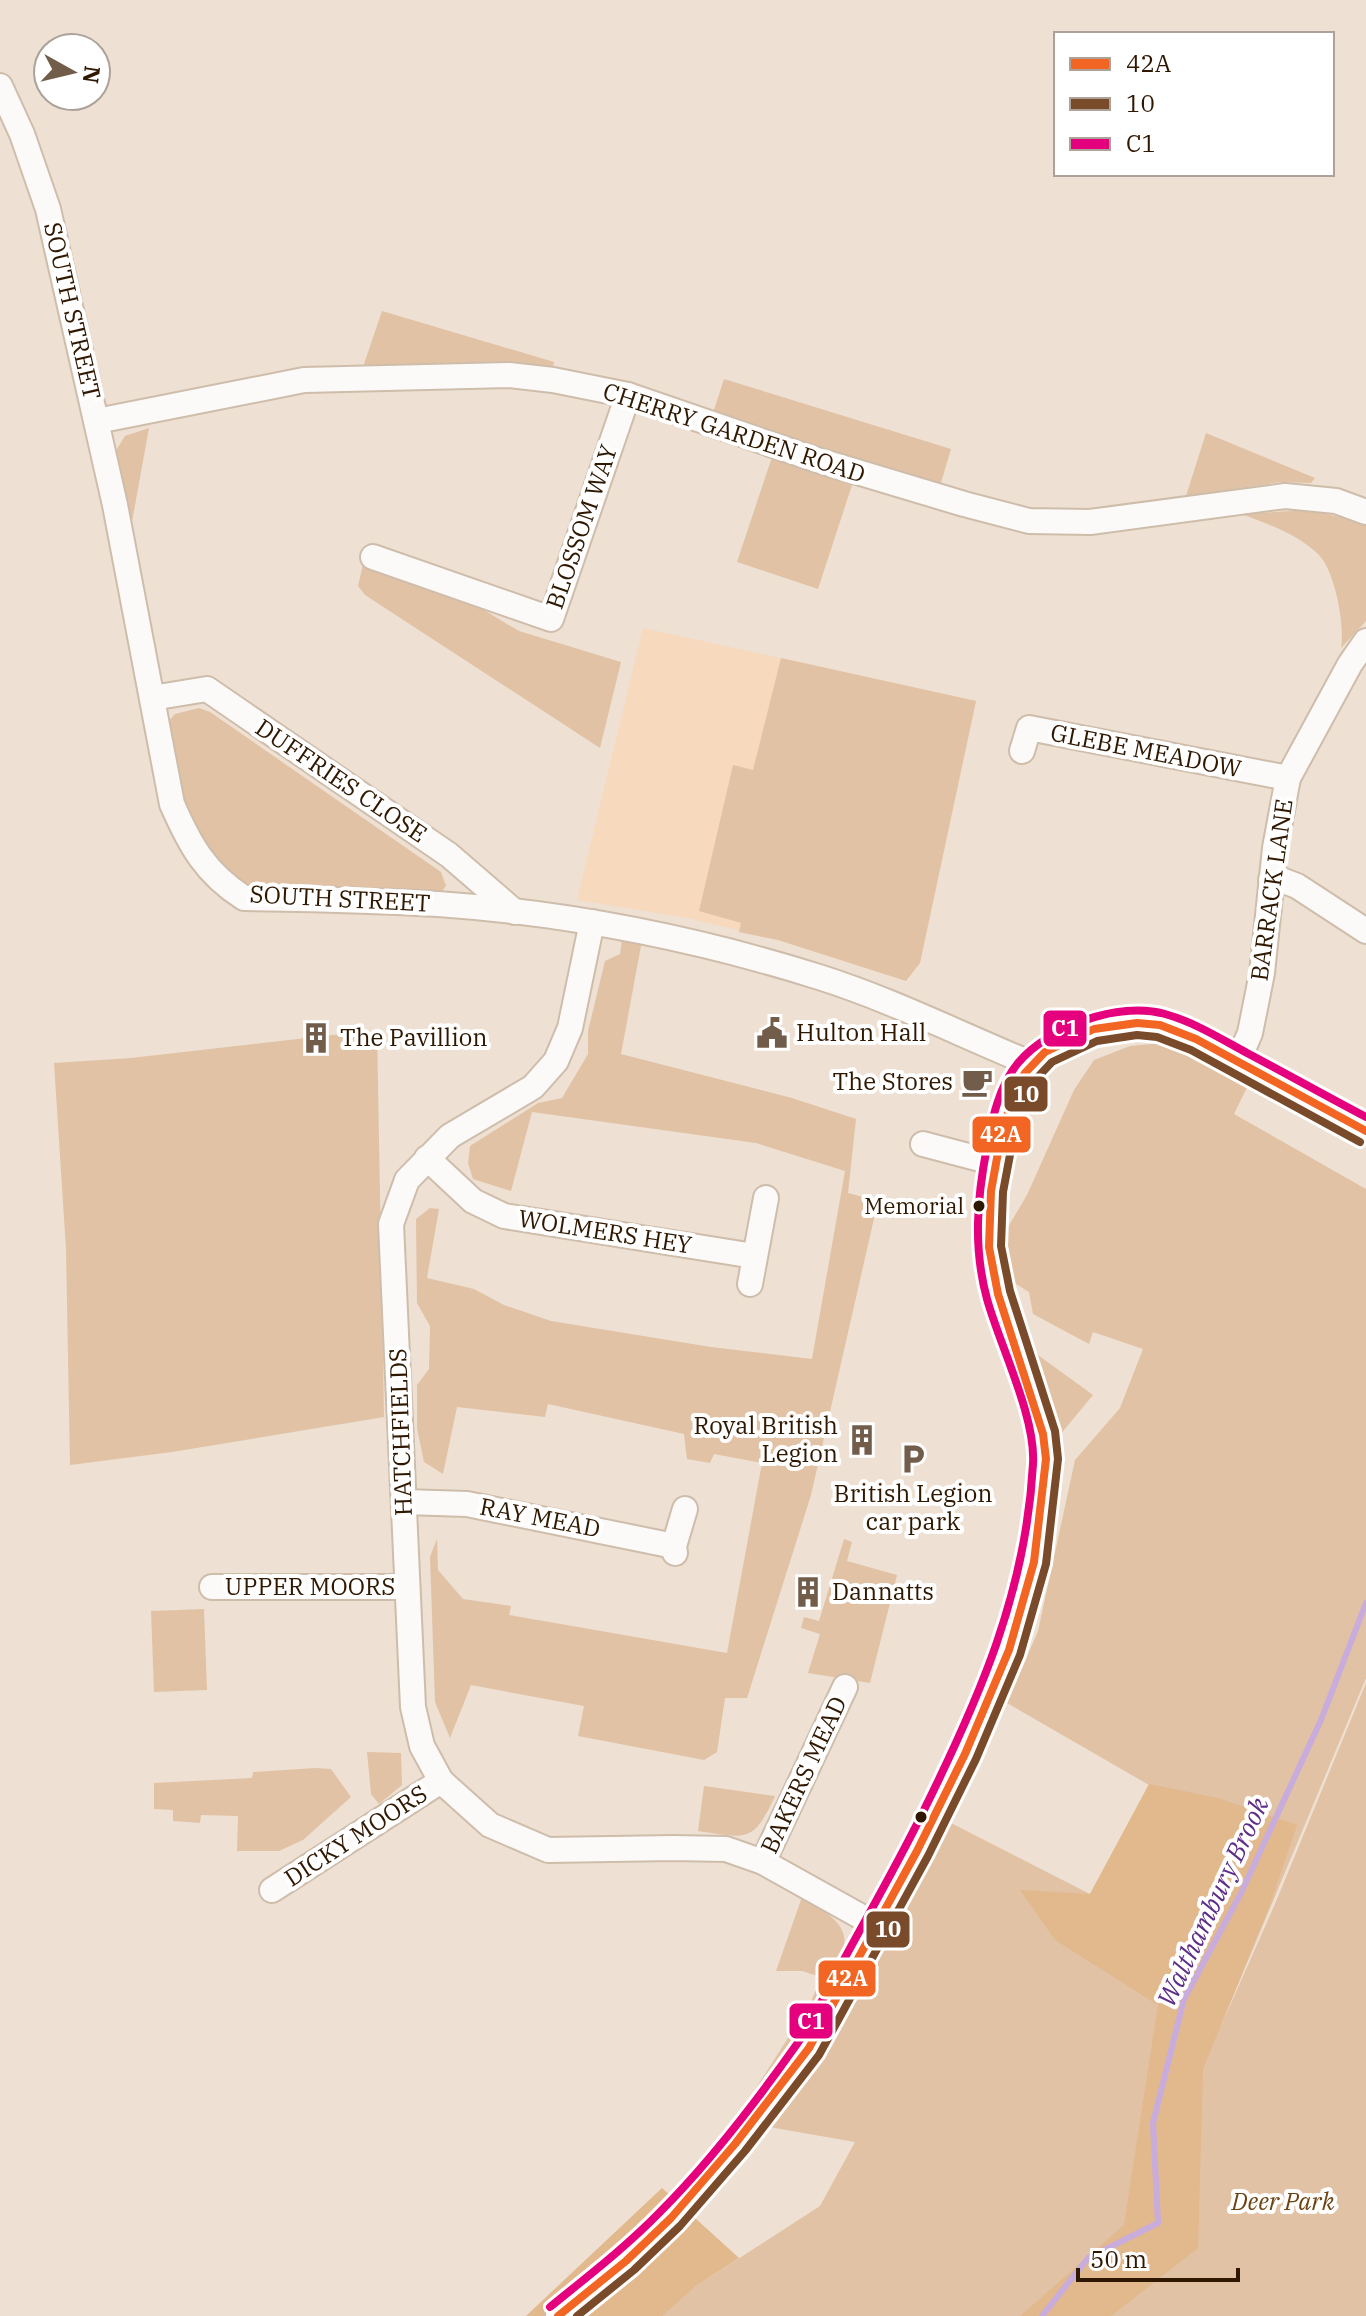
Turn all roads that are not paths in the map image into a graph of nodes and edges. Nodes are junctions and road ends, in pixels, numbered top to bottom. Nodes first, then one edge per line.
1 (0, 86) edge
2 (628, 395) junction
3 (97, 421) junction
4 (1366, 512) edge
5 (373, 557) dead end
6 (1366, 641) edge
7 (152, 698) junction
8 (1022, 751) dead end
9 (1288, 778) junction
10 (1271, 880) junction
11 (515, 912) junction
12 (592, 922) junction
13 (1366, 931) edge
14 (1238, 1061) junction
15 (1032, 1064) junction
16 (1366, 1131) edge
17 (923, 1144) dead end
18 (427, 1158) junction
19 (995, 1163) junction
20 (766, 1198) dead end
21 (754, 1256) junction
22 (750, 1284) dead end
23 (404, 1502) junction
24 (685, 1509) dead end
25 (212, 1587) dead end
26 (407, 1587) junction
27 (845, 1687) dead end
28 (441, 1781) junction
29 (763, 1862) junction
30 (272, 1890) dead end
31 (876, 1925) junction
32 (558, 2316) edge

1 - 3 street, SOUTH STREET
2 - 3 street, CHERRY GARDEN ROAD
2 - 4 street, CHERRY GARDEN ROAD
2 - 5 street, BLOSSOM WAY
3 - 7 street, SOUTH STREET
6 - 9 street, BARRACK LANE
7 - 11 street, DUFFRIES CLOSE
7 - 11 street, SOUTH STREET
8 - 9 street, GLEBE MEADOW
9 - 10 street, BARRACK LANE
10 - 13 street
10 - 14 street, BARRACK LANE
11 - 12 street, SOUTH STREET
12 - 15 street, SOUTH STREET
12 - 18 street, HATCHFIELDS
14 - 15 street
14 - 16 street
15 - 19 street
17 - 19 street
18 - 21 street, WOLMERS HEY
18 - 23 street, HATCHFIELDS
19 - 31 street
20 - 21 street
21 - 22 street
23 - 24 street, RAY MEAD
23 - 26 street, HATCHFIELDS
25 - 26 street, UPPER MOORS
26 - 28 street, HATCHFIELDS
27 - 29 street, BAKERS MEAD
28 - 29 street, HATCHFIELDS
28 - 30 street, DICKY MOORS
29 - 31 street, HATCHFIELDS
31 - 32 street

